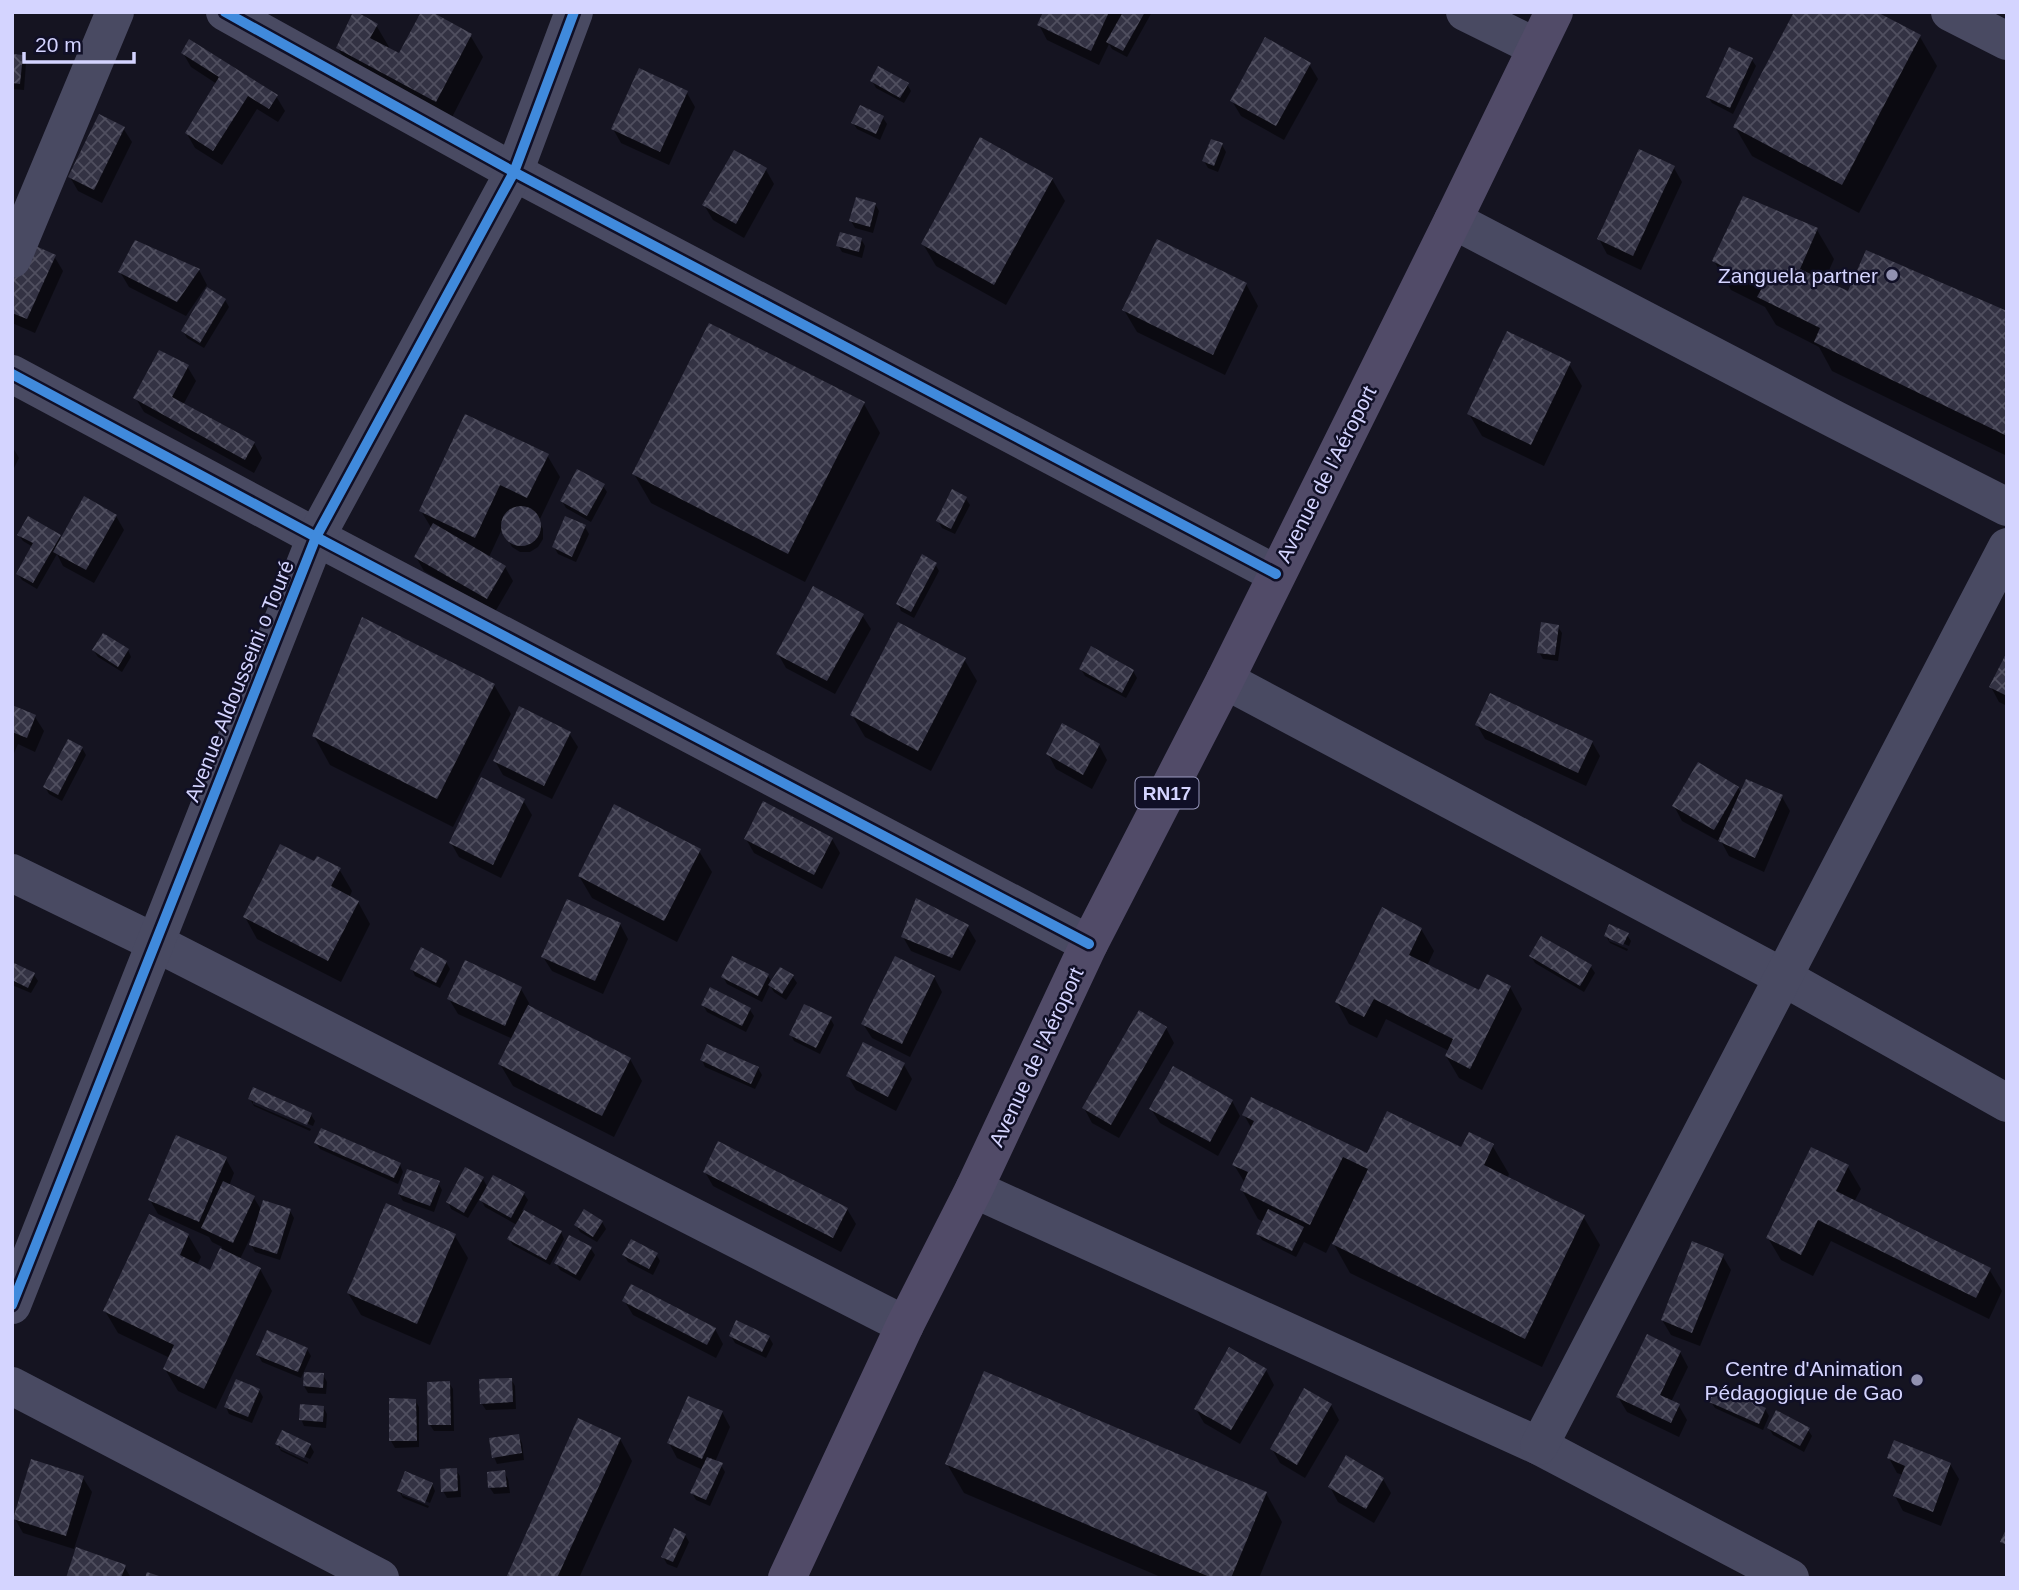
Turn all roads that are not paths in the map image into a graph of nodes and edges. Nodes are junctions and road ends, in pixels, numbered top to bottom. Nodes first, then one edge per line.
1 (114, 12) edge
2 (225, 12) edge
3 (574, 12) edge
4 (1465, 12) edge
5 (1554, 12) edge
6 (1950, 12) edge
7 (2007, 41) edge
8 (1536, 47) junction
9 (514, 172) junction
10 (1453, 220) junction
11 (12, 259) edge
12 (12, 374) edge
13 (2007, 507) edge
14 (316, 537) junction
15 (2007, 547) edge
16 (1276, 574) junction
17 (1225, 680) junction
18 (12, 873) edge
19 (156, 943) junction
20 (1089, 944) junction
21 (1783, 977) junction
22 (2007, 1103) edge
23 (974, 1189) junction
24 (12, 1305) edge
25 (905, 1325) junction
26 (12, 1386) edge
27 (1539, 1446) junction
28 (380, 1578) edge
29 (787, 1578) edge
30 (1790, 1578) edge

1 - 11 street
2 - 9 street
3 - 9 street, Avenue Aldousseini o Touré
4 - 8 street
5 - 8 main road, Avenue de l'Aéroport / RN17
6 - 7 street
8 - 10 main road, Avenue de l'Aéroport / RN17
9 - 14 street, Avenue Aldousseini o Touré
9 - 16 street
10 - 13 street
10 - 16 main road, Avenue de l'Aéroport / RN17
12 - 14 street
14 - 19 street, Avenue Aldousseini o Touré
14 - 20 street
15 - 21 street
16 - 17 main road, Avenue de l'Aéroport / RN17
17 - 20 main road, Avenue de l'Aéroport / RN17
17 - 21 street
18 - 19 street
19 - 24 street, Avenue Aldousseini o Touré
19 - 25 street
20 - 23 main road, Avenue de l'Aéroport / RN17
21 - 22 street
21 - 27 street
23 - 25 main road, Avenue de l'Aéroport / RN17
23 - 27 street
25 - 29 main road, Avenue de l'Aéroport / RN17
26 - 28 street
27 - 30 street

